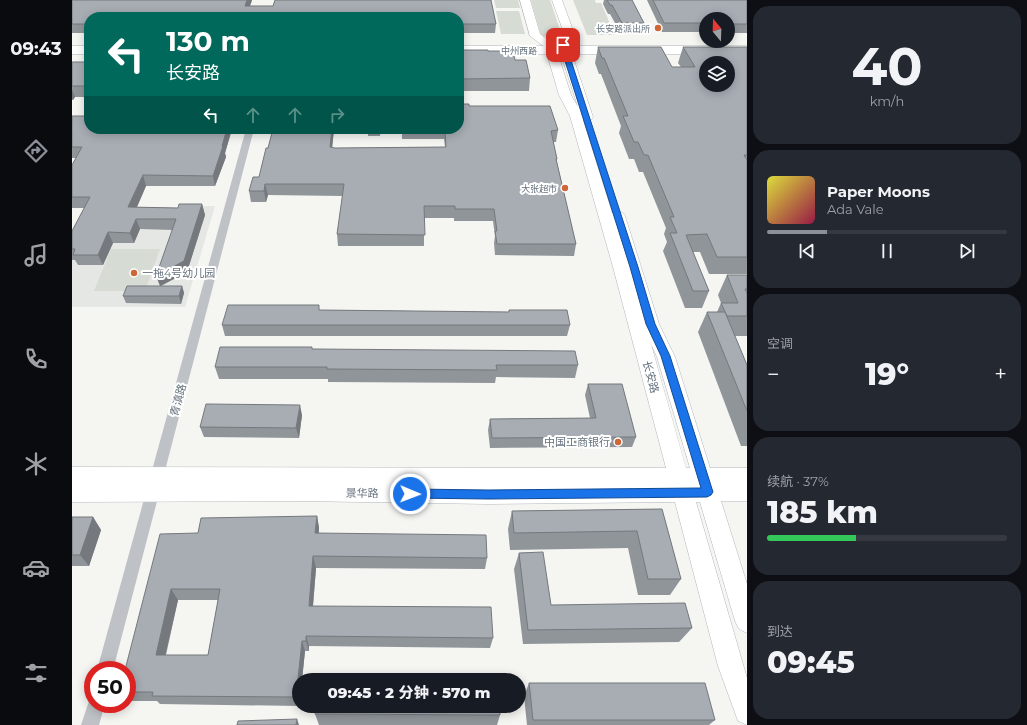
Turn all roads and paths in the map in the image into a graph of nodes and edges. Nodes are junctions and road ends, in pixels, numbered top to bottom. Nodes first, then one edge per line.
1 (525, 0) edge
2 (557, 0) edge
3 (72, 45) edge
4 (84, 45) edge
5 (464, 45) edge
6 (747, 45) edge
7 (557, 47) junction
8 (72, 50) edge
9 (84, 50) edge
10 (464, 50) edge
11 (747, 50) edge
12 (249, 134) edge
13 (72, 476) edge
14 (747, 477) edge
15 (154, 485) junction
16 (680, 485) junction
17 (705, 485) junction
18 (747, 492) edge
19 (72, 493) edge
20 (747, 621) edge
21 (107, 661) edge
22 (747, 712) edge
23 (93, 713) edge
24 (90, 725) edge

1 - 7 main road
2 - 7 main road
3 - 4 main road
5 - 7 main road, 中州西路
6 - 7 main road, 中州西路
7 - 10 main road, 中州西路
7 - 11 main road, 中州西路
7 - 16 main road, 长安路
7 - 17 main road, 长安路
8 - 9 main road
12 - 15 street, 青滇路
13 - 15 main road, 景华路
14 - 17 main road, 景华路
15 - 16 main road, 景华路
15 - 19 main road, 景华路
15 - 21 street, 青滇路
16 - 17 main road, 景华路
16 - 22 main road, 长安路
17 - 18 main road, 景华路
17 - 20 main road, 长安路
23 - 24 street

